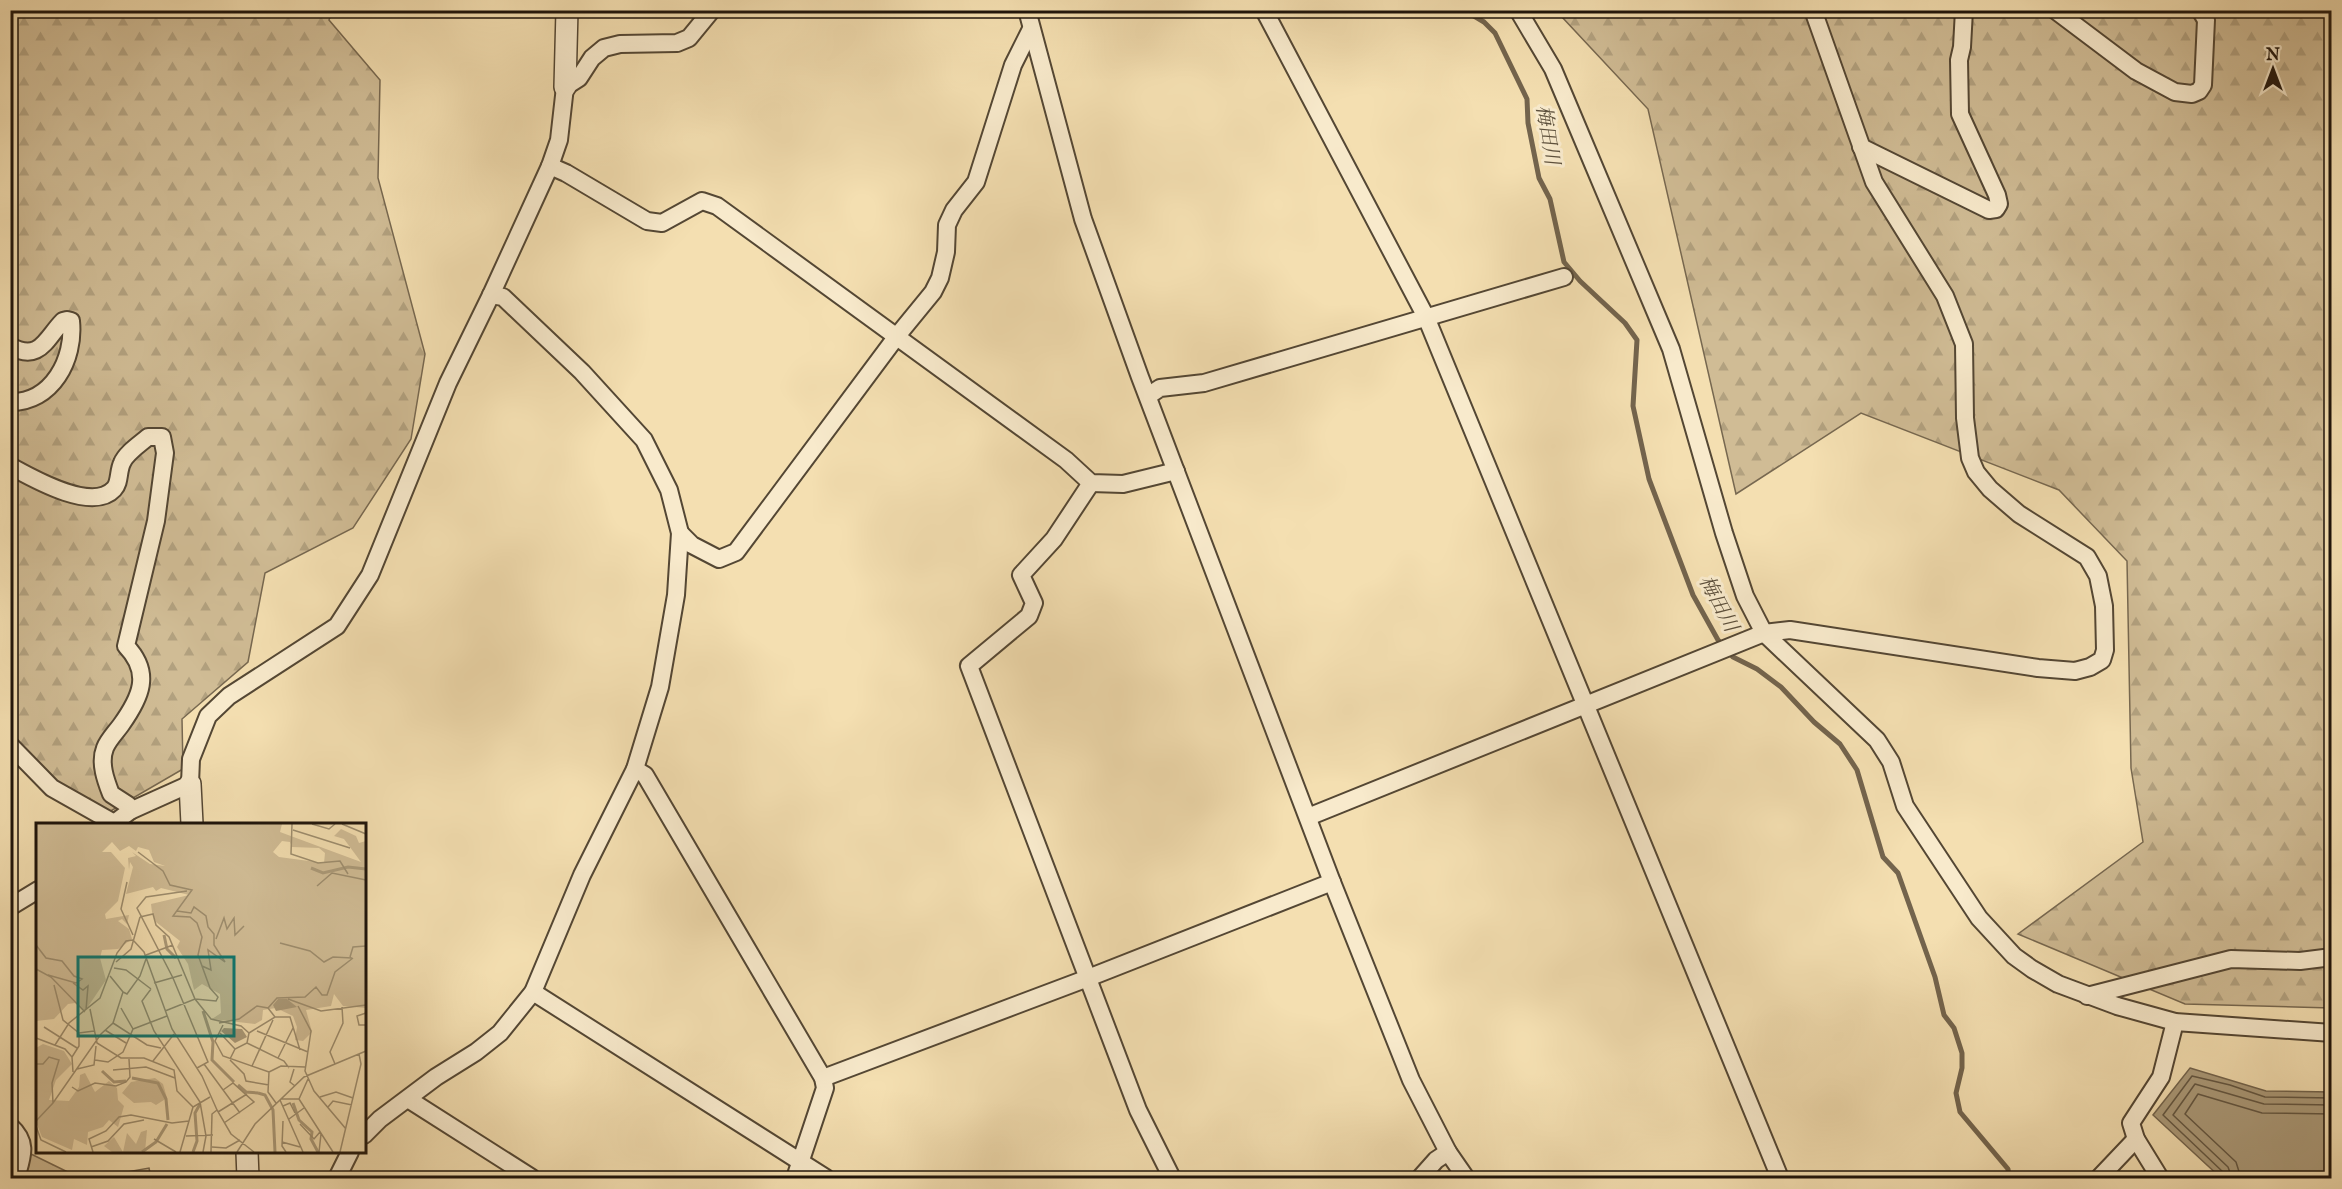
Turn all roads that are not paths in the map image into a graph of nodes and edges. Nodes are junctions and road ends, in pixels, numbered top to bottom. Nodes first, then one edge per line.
1 (567, 10) edge
2 (712, 10) edge
3 (1027, 10) edge
4 (1264, 10) edge
5 (1518, 10) edge
6 (1813, 10) edge
7 (1964, 10) edge
8 (2055, 10) edge
9 (2200, 10) edge
10 (1031, 29) junction
11 (565, 87) junction
12 (1861, 147) junction
13 (550, 166) junction
14 (1564, 277) dead end
15 (491, 295) junction
16 (1426, 317) junction
17 (897, 336) junction
18 (10, 346) edge
19 (1148, 396) junction
20 (10, 402) edge
21 (10, 466) edge
22 (1176, 471) junction
23 (1091, 483) junction
24 (680, 533) junction
25 (1764, 633) junction
26 (1585, 707) junction
27 (10, 745) edge
28 (635, 769) junction
29 (190, 784) junction
30 (130, 811) junction
31 (1308, 817) junction
32 (112, 823) edge
33 (115, 823) edge
34 (192, 823) edge
35 (1332, 882) junction
36 (36, 891) edge
37 (10, 907) edge
38 (2331, 957) edge
39 (1088, 978) junction
40 (533, 992) junction
41 (2086, 996) junction
42 (2175, 1022) junction
43 (2331, 1033) edge
44 (823, 1078) junction
45 (408, 1098) junction
46 (10, 1126) edge
47 (366, 1133) edge
48 (2136, 1139) junction
49 (30, 1144) edge
50 (1448, 1152) junction
51 (247, 1153) edge
52 (350, 1153) edge
53 (799, 1161) junction
54 (16, 1179) edge
55 (248, 1179) edge
56 (337, 1179) edge
57 (532, 1179) edge
58 (795, 1179) edge
59 (826, 1179) edge
60 (1172, 1179) edge
61 (1420, 1179) edge
62 (1466, 1179) edge
63 (1780, 1179) edge
64 (2099, 1179) edge
65 (2160, 1179) edge

1 - 11 street
2 - 11 street
3 - 10 street
4 - 16 street
5 - 25 street
6 - 12 street
7 - 12 street
8 - 9 street
10 - 17 street
10 - 19 street
11 - 13 street
12 - 25 street
13 - 15 street
13 - 17 street
14 - 16 street
15 - 24 street
15 - 29 street
16 - 19 street
16 - 26 street
17 - 23 street
17 - 24 street
18 - 20 street
19 - 22 street
21 - 30 street
22 - 23 street
22 - 31 street
23 - 39 street
24 - 28 street
25 - 26 street
25 - 41 street
26 - 31 street
26 - 63 street
27 - 32 street
28 - 40 street
28 - 44 street
29 - 30 street
29 - 34 street
30 - 33 street
31 - 35 street
35 - 39 street
35 - 50 street
36 - 37 street
38 - 41 street
39 - 44 street
39 - 60 street
40 - 45 street
40 - 53 street
41 - 42 street
42 - 43 street
42 - 48 street
44 - 53 street
45 - 47 street
45 - 57 street
46 - 49 street
48 - 64 street
48 - 65 street
49 - 54 street
50 - 61 street
50 - 62 street
51 - 55 street
52 - 56 street
53 - 58 street
53 - 59 street

